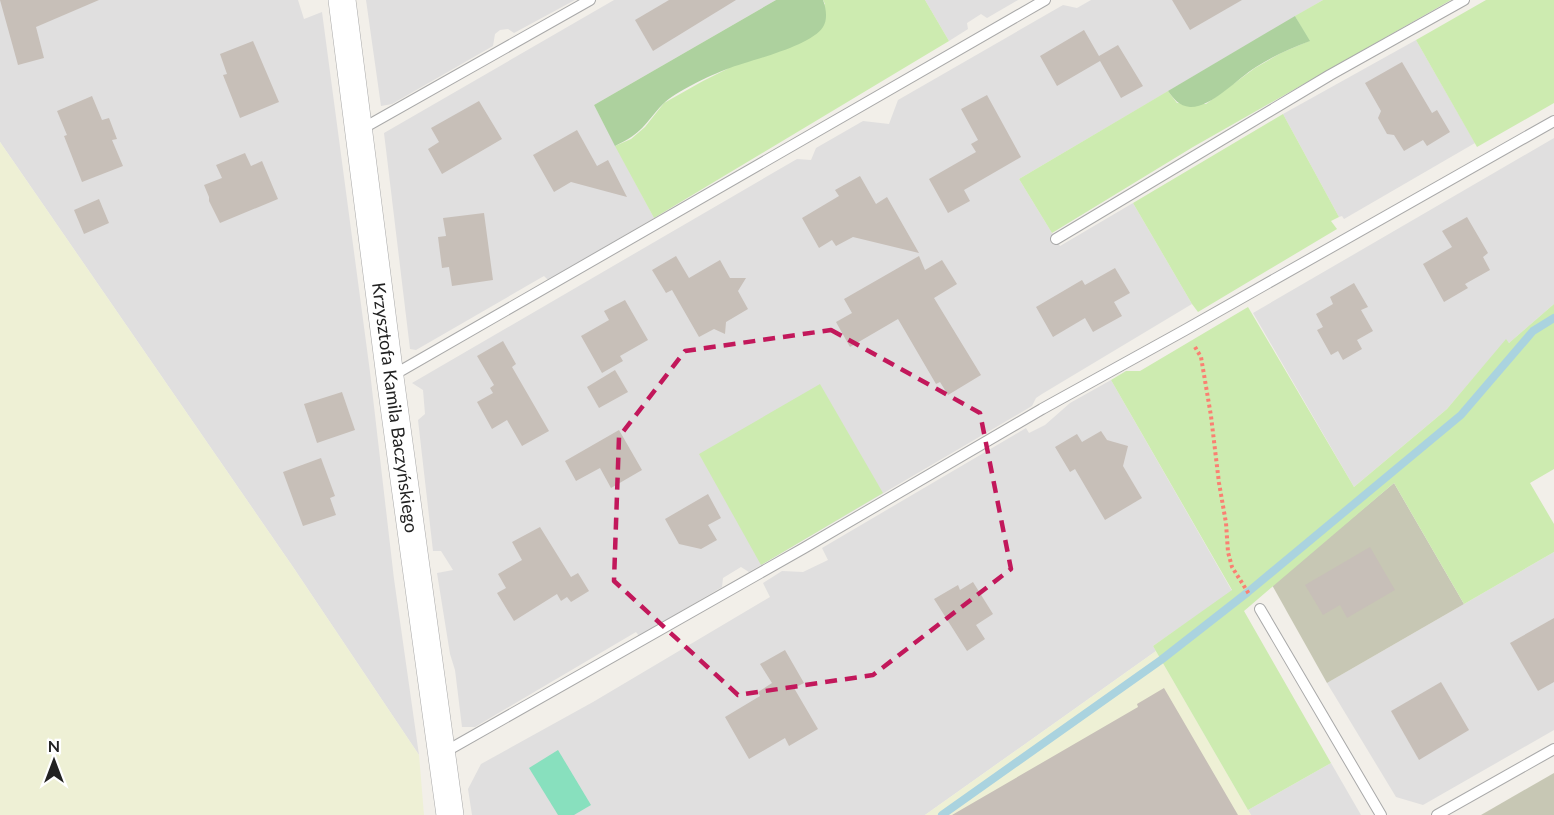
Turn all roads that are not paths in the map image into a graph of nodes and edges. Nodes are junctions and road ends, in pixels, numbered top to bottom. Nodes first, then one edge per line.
1 (342, 0) edge
2 (590, 0) edge
3 (1045, 0) edge
4 (1464, 0) edge
5 (1554, 121) edge
6 (359, 131) junction
7 (1056, 239) dead end
8 (390, 377) junction
9 (1260, 609) dead end
10 (1554, 749) edge
11 (443, 754) junction
12 (450, 815) edge
13 (1380, 815) edge
14 (1437, 815) edge

1 - 6 street, Krzysztofa Kamila Baczyńskiego
2 - 6 lane
3 - 8 lane
4 - 7 lane
5 - 11 lane
6 - 8 street, Krzysztofa Kamila Baczyńskiego
8 - 11 street, Krzysztofa Kamila Baczyńskiego
9 - 13 lane
10 - 14 lane
11 - 12 street, Krzysztofa Kamila Baczyńskiego

